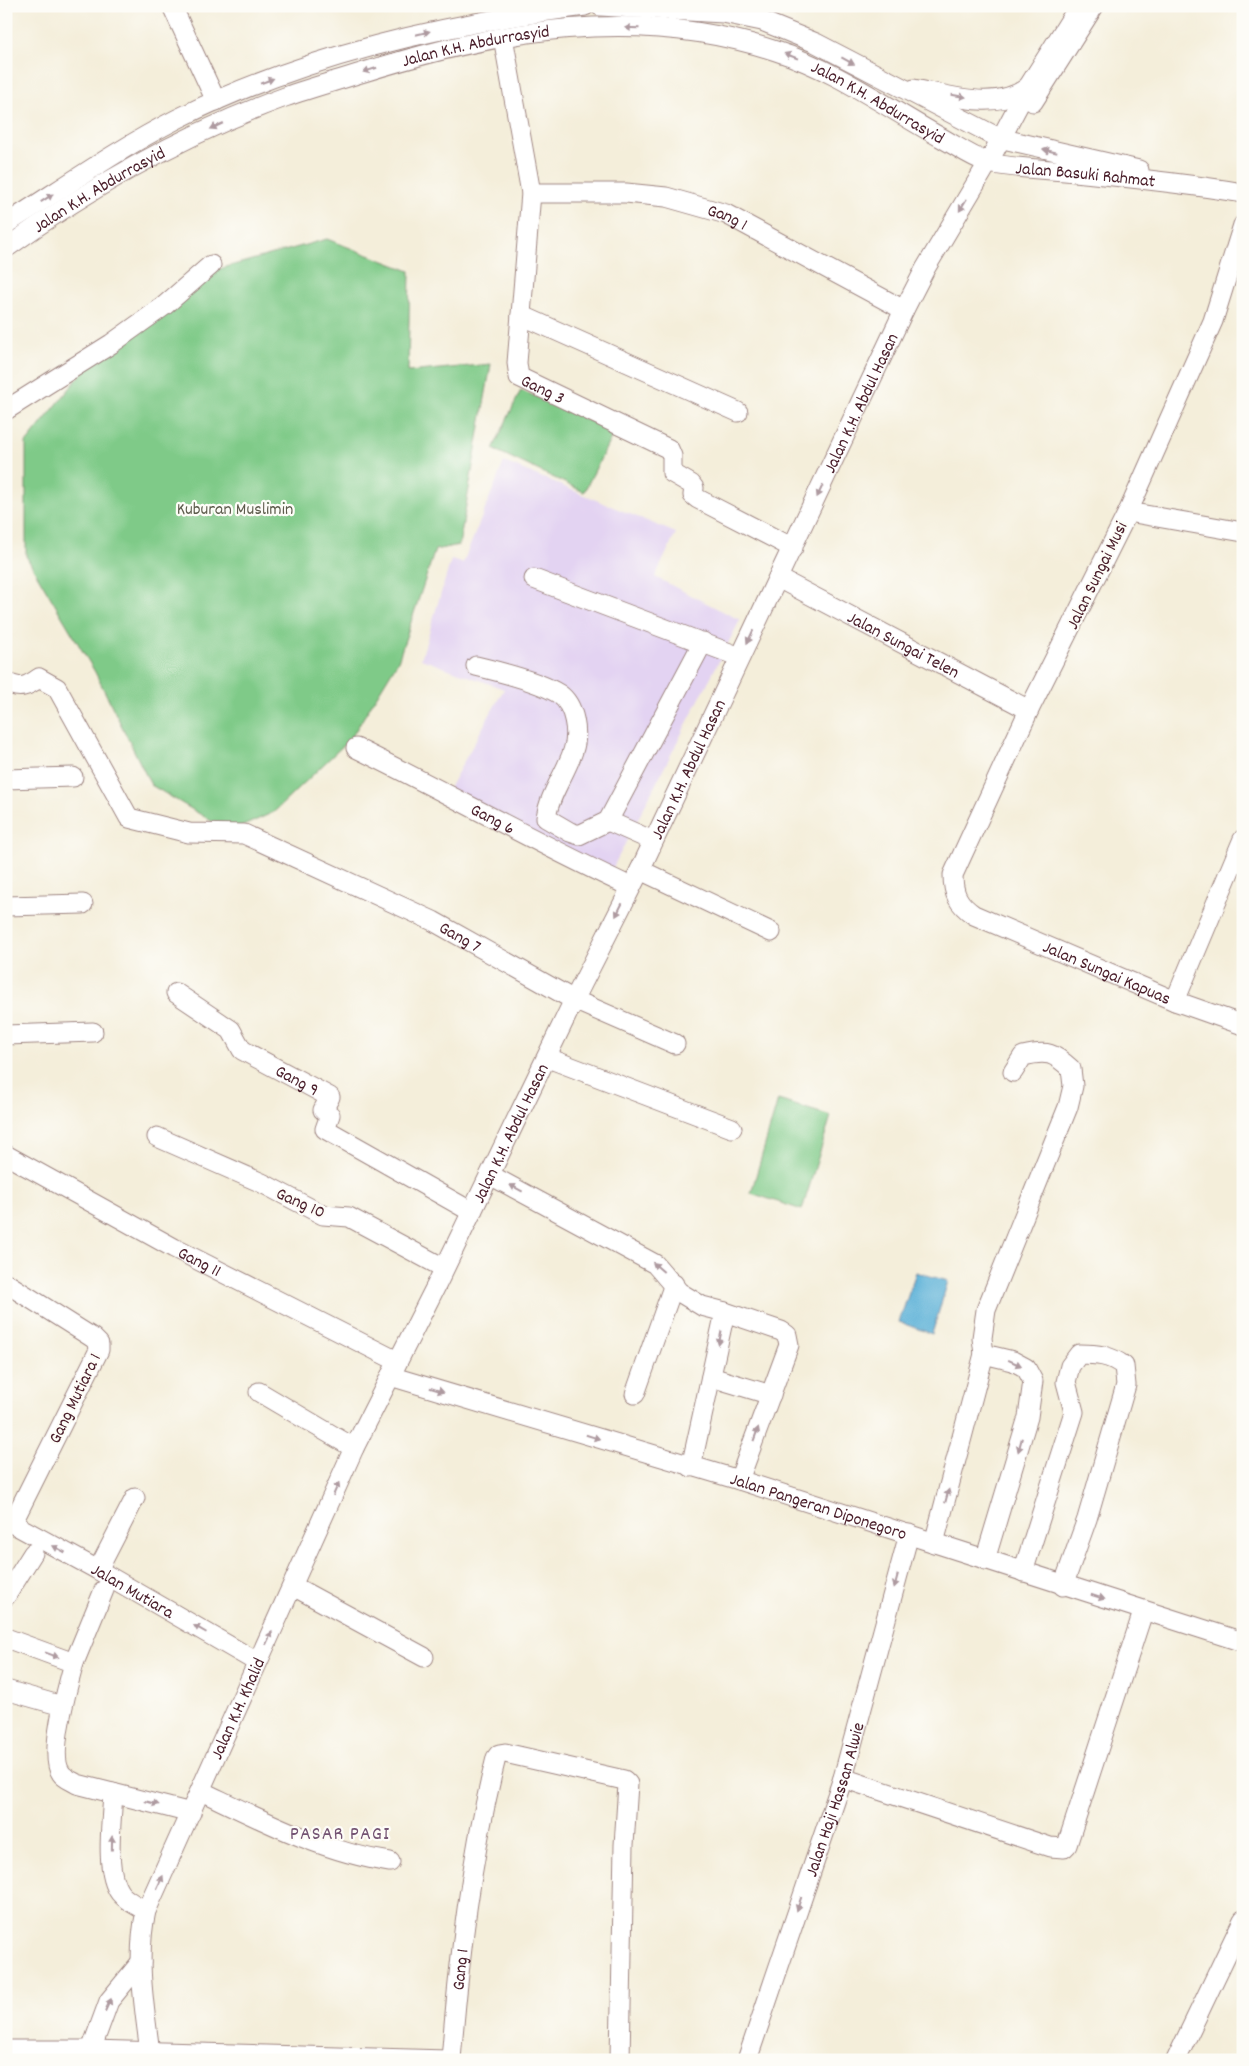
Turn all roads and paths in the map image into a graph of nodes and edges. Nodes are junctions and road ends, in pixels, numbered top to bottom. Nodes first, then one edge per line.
1 (172, 6) edge
2 (585, 6) edge
3 (600, 6) edge
4 (1079, 6) edge
5 (1094, 6) edge
6 (721, 10) edge
7 (502, 37) junction
8 (893, 85) junction
9 (1028, 87) junction
10 (216, 101) junction
11 (1004, 139) junction
12 (134, 143) junction
13 (143, 163) junction
14 (988, 163) junction
15 (1182, 183) junction
16 (1243, 193) edge
17 (531, 194) junction
18 (6, 224) edge
19 (1243, 225) edge
20 (6, 248) edge
21 (211, 265) dead end
22 (904, 310) junction
23 (521, 315) junction
24 (6, 410) edge
25 (738, 412) dead end
26 (1128, 512) junction
27 (1243, 532) edge
28 (793, 548) junction
29 (778, 578) junction
30 (534, 579) dead end
31 (702, 642) junction
32 (740, 657) junction
33 (476, 666) dead end
34 (6, 681) edge
35 (1029, 710) junction
36 (356, 748) dead end
37 (73, 777) dead end
38 (6, 778) edge
39 (608, 820) junction
40 (1243, 839) edge
41 (653, 841) junction
42 (640, 870) junction
43 (631, 887) junction
44 (82, 904) dead end
45 (6, 906) edge
46 (974, 915) joint
47 (772, 932) dead end
48 (176, 993) dead end
49 (574, 1000) junction
50 (1175, 1001) junction
51 (1243, 1026) edge
52 (93, 1032) dead end
53 (6, 1036) edge
54 (675, 1044) dead end
55 (548, 1058) junction
56 (1013, 1072) dead end
57 (732, 1128) dead end
58 (156, 1138) dead end
59 (6, 1155) edge
60 (490, 1175) junction
61 (472, 1212) junction
62 (444, 1268) junction
63 (6, 1283) edge
64 (674, 1284) junction
65 (725, 1312) junction
66 (984, 1354) junction
67 (394, 1369) junction
68 (711, 1377) junction
69 (259, 1392) dead end
70 (635, 1394) dead end
71 (770, 1395) junction
72 (354, 1448) junction
73 (691, 1467) junction
74 (739, 1480) junction
75 (135, 1498) dead end
76 (9, 1522) edge
77 (909, 1534) junction
78 (934, 1544) junction
79 (33, 1552) dead end
80 (985, 1560) junction
81 (98, 1570) junction
82 (1022, 1572) junction
83 (293, 1586) junction
84 (1063, 1586) junction
85 (104, 1590) dead end
86 (6, 1596) edge
87 (1143, 1612) junction
88 (6, 1638) edge
89 (1243, 1642) edge
90 (424, 1657) dead end
91 (258, 1662) junction
92 (74, 1663) junction
93 (6, 1690) edge
94 (62, 1706) junction
95 (843, 1778) junction
96 (201, 1791) junction
97 (113, 1792) junction
98 (191, 1813) junction
99 (390, 1862) dead end
100 (146, 1912) junction
101 (1243, 1920) edge
102 (140, 1962) junction
103 (6, 2050) edge
104 (91, 2050) junction
105 (150, 2056) edge
106 (447, 2060) edge
107 (452, 2060) edge
108 (620, 2060) edge
109 (747, 2060) edge
110 (1176, 2060) edge

1 - 10 street
10 -> 2 street, Jalan K.H. Abdurrasyid
3 - 6 street, Jalan K.H. Abdurrasyid
4 - 9 street
5 - 11 street
6 -> 8 street, Jalan K.H. Abdurrasyid
7 -> 13 street, Jalan K.H. Abdurrasyid
14 -> 7 street, Jalan K.H. Abdurrasyid
7 - 17 street, Gang 3
8 -> 9 street
8 - 11 street, Jalan K.H. Abdurrasyid
9 - 11 street
10 - 12 street, Jalan K.H. Abdurrasyid
11 - 14 street, Jalan K.H. Abdul Hasan
15 -> 11 street, Jalan Basuki Rahmat
12 - 13 street
18 -> 12 street, Jalan K.H. Abdurrasyid
13 - 20 street, Jalan K.H. Abdurrasyid
14 - 15 street, Jalan Basuki Rahmat
14 -> 22 street, Jalan K.H. Abdul Hasan
15 - 16 street, Jalan Basuki Rahmat
17 - 22 street, Gang 1
17 - 23 street, Gang 3
19 - 26 street, Jalan Sungai Musi
21 - 24 street
22 -> 28 street, Jalan K.H. Abdul Hasan
23 - 25 street
23 - 28 street, Gang 3
26 - 27 street
26 - 35 street, Jalan Sungai Musi
28 - 29 street, Jalan K.H. Abdul Hasan
29 -> 32 street, Jalan K.H. Abdul Hasan
29 - 35 street, Jalan Sungai Telen
30 - 31 street
31 - 32 street
31 - 39 street
32 - 41 street, Jalan K.H. Abdul Hasan
33 - 39 street
34 - 49 street, Gang 7
35 - 46 street, Jalan Sungai Musi
36 - 43 street, Gang 6
37 - 38 street
39 - 41 street
40 - 50 street
41 - 42 street, Jalan K.H. Abdul Hasan
42 - 43 street, Jalan K.H. Abdul Hasan
42 - 47 street
43 -> 49 street, Jalan K.H. Abdul Hasan
44 - 45 street
46 - 50 street, Jalan Sungai Kapuas
48 - 61 street, Gang 9
49 - 54 street, Gang 7
49 - 55 street, Jalan K.H. Abdul Hasan
50 - 51 street, Jalan Sungai Kapuas
52 - 53 street
55 - 57 street
55 - 60 street, Jalan K.H. Abdul Hasan
56 - 66 street
58 - 62 street, Gang 10
59 - 67 street, Gang 11
60 - 61 street, Jalan K.H. Abdul Hasan
64 -> 60 street
61 - 62 street, Jalan K.H. Abdul Hasan
62 - 67 street, Jalan K.H. Abdul Hasan
63 - 76 street, Gang Mutiara 1
64 - 65 street
64 - 70 street
65 -> 68 street
65 - 71 street
78 -> 66 street
66 -> 80 street
67 - 72 street, Jalan K.H. Khalid
67 -> 73 street, Jalan Pangeran Diponegoro
68 - 71 street
68 - 73 street
69 - 72 street
74 -> 71 street
83 -> 72 street, Jalan K.H. Khalid
73 - 74 street, Jalan Pangeran Diponegoro
74 - 77 street, Jalan Pangeran Diponegoro
75 - 81 street
81 -> 76 street, Jalan Mutiara
77 - 78 street, Jalan Pangeran Diponegoro
77 -> 95 street, Jalan Haji Hassan Alwie
78 - 80 street, Jalan Pangeran Diponegoro
79 - 86 street
80 - 82 street, Jalan Pangeran Diponegoro
91 -> 81 street, Jalan Mutiara
82 - 84 street, Jalan Pangeran Diponegoro
82 - 84 street
83 - 90 street
91 -> 83 street, Jalan K.H. Khalid
84 -> 87 street, Jalan Pangeran Diponegoro
85 - 92 street
87 - 89 street, Jalan Pangeran Diponegoro
87 - 95 street
88 -> 92 street
91 - 96 street, Jalan K.H. Khalid
92 - 94 street
93 - 94 street
94 - 97 street
95 -> 109 street, Jalan Haji Hassan Alwie
96 - 98 street, Jalan K.H. Khalid
96 - 99 street
97 -> 98 street
100 -> 97 street
100 -> 98 street, Jalan K.H. Khalid
100 - 102 street, Jalan K.H. Khalid
101 - 110 street
104 -> 102 street
102 - 105 street, Jalan K.H. Khalid
103 - 104 street
104 - 105 street
105 - 106 street
107 - 108 street, Gang 1

